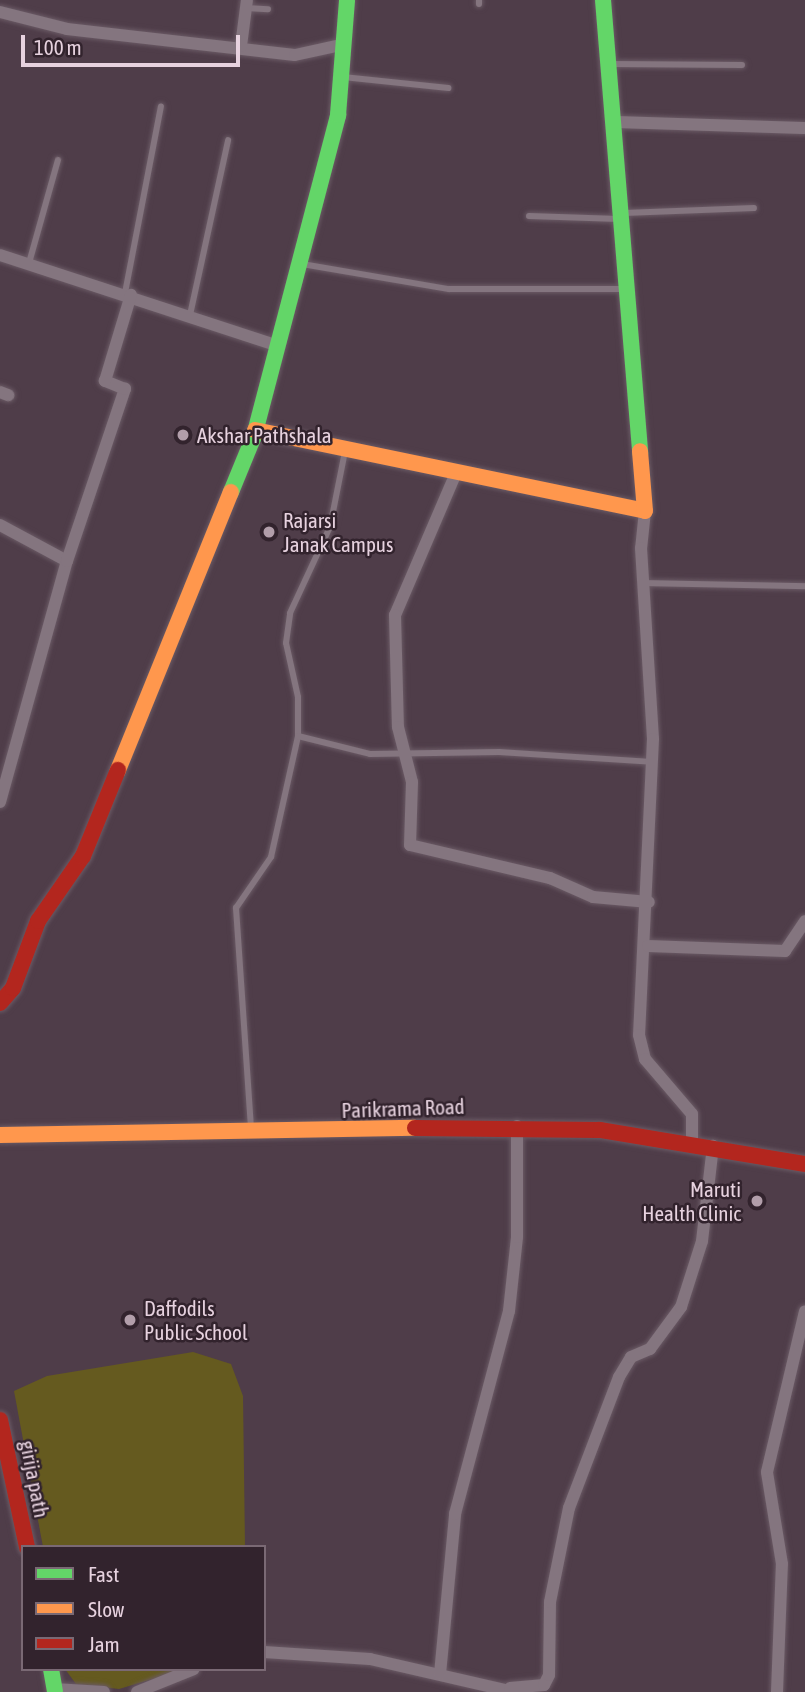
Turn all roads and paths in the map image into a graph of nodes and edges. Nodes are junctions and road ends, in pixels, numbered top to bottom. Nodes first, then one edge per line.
1 (347, 0) edge
2 (603, 0) edge
3 (247, 4) edge
4 (268, 9) dead end
5 (0, 12) edge
6 (345, 44) junction
7 (241, 46) junction
8 (608, 65) junction
9 (742, 65) dead end
10 (343, 77) junction
11 (448, 88) dead end
12 (161, 106) dead end
13 (614, 122) junction
14 (805, 128) edge
15 (228, 141) dead end
16 (58, 160) dead end
17 (754, 208) dead end
18 (529, 216) dead end
19 (624, 216) junction
20 (0, 255) edge
21 (29, 263) junction
22 (302, 264) junction
23 (630, 289) junction
24 (128, 294) junction
25 (190, 315) junction
26 (279, 346) junction
27 (255, 430) junction
28 (345, 449) junction
29 (456, 473) junction
30 (645, 511) junction
31 (0, 525) edge
32 (67, 561) junction
33 (643, 583) junction
34 (805, 586) edge
35 (298, 736) junction
36 (405, 755) junction
37 (652, 762) junction
38 (0, 802) edge
39 (649, 902) junction
40 (804, 920) edge
41 (648, 946) junction
42 (0, 1003) edge
43 (517, 1126) junction
44 (251, 1132) junction
45 (0, 1135) edge
46 (692, 1142) junction
47 (713, 1146) junction
48 (805, 1164) edge
49 (805, 1311) edge
50 (0, 1420) edge
51 (3, 1437) edge
52 (27, 1545) edge
53 (266, 1652) edge
54 (51, 1671) edge
55 (189, 1671) edge
56 (440, 1674) junction
57 (512, 1690) edge
58 (55, 1691) edge
59 (104, 1692) edge
60 (137, 1692) edge
61 (777, 1692) edge

1 - 6 street
2 - 8 street
3 - 4 lane
3 - 7 street
5 - 7 street
6 - 7 street
6 - 10 street
8 - 9 lane
8 - 13 street
10 - 11 lane
10 - 22 street
12 - 24 lane
13 - 14 street
13 - 19 street
15 - 25 lane
16 - 21 lane
17 - 19 lane
18 - 19 lane
19 - 23 street
20 - 21 street
21 - 24 street
22 - 23 lane
22 - 26 street
23 - 30 street
24 - 25 street
24 - 32 street
25 - 26 street
26 - 27 street
27 - 28 street
27 - 42 street
28 - 29 street
28 - 35 lane
29 - 30 street
29 - 36 street
30 - 33 street
31 - 32 street
32 - 38 street
33 - 34 lane
33 - 37 street
35 - 36 lane
35 - 44 lane
36 - 37 lane
36 - 39 street
37 - 39 street
39 - 41 street
40 - 41 street
41 - 46 street
43 - 44 street, Parikrama Road
43 - 46 street, Parikrama Road
43 - 56 street
44 - 45 street, Parikrama Road
46 - 47 street, Parikrama Road
47 - 48 street, Parikrama Road
47 - 57 street
49 - 61 street
50 - 51 street, girija path
51 - 52 street, girija path
53 - 56 street
54 - 58 street
55 - 60 street
56 - 57 street
58 - 59 street

